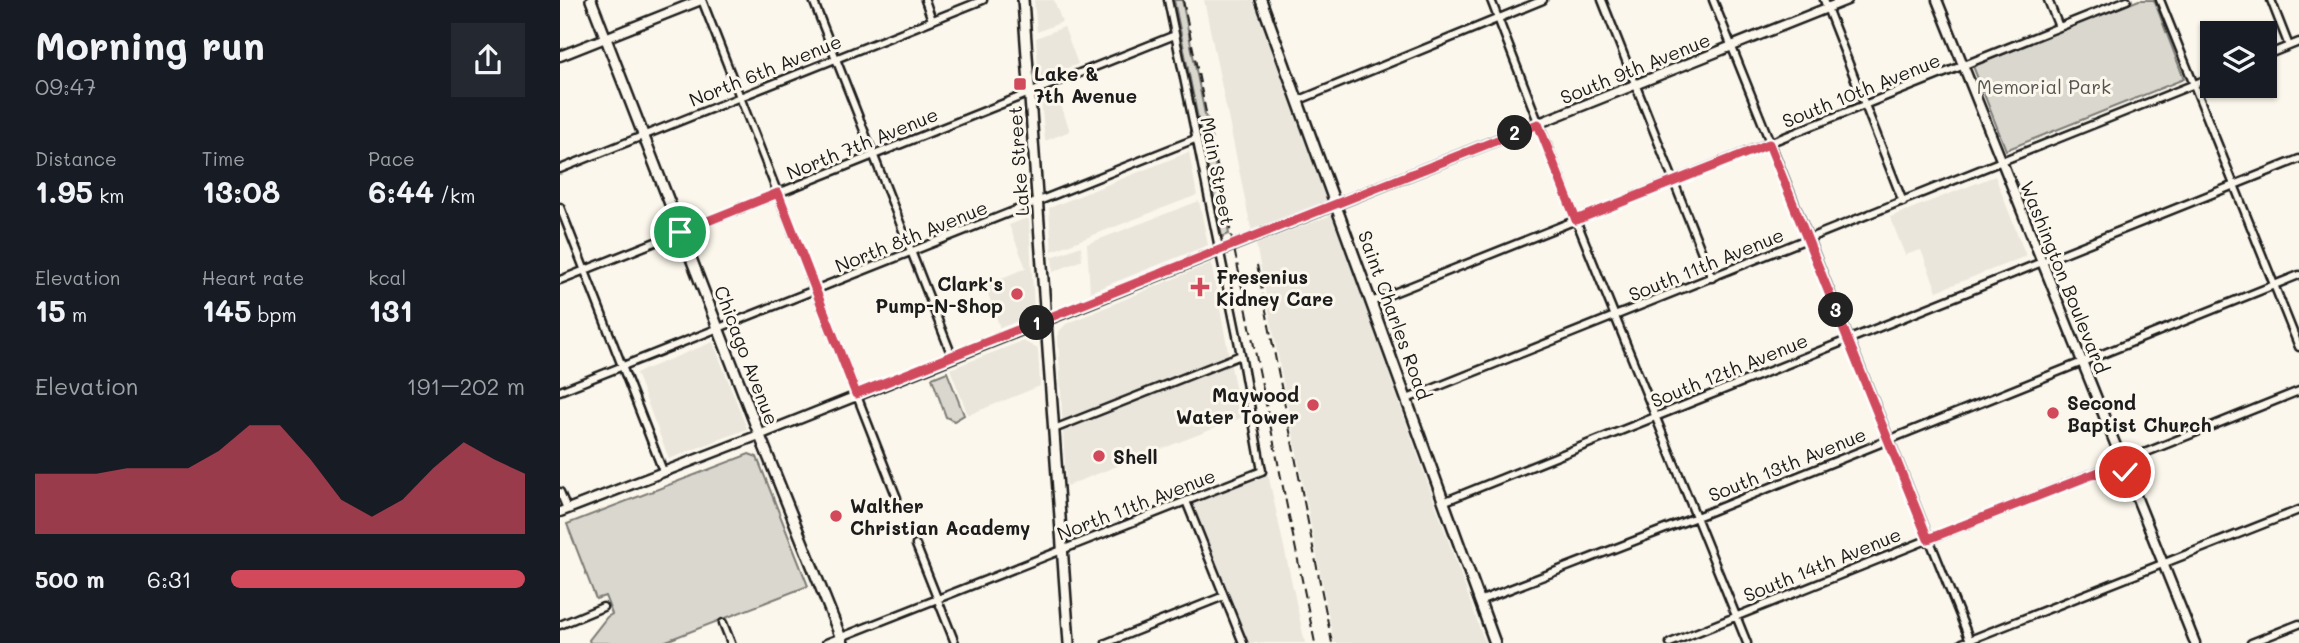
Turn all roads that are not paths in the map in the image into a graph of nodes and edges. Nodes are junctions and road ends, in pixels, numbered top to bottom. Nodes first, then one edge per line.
1 (591, 0) edge
2 (702, 0) edge
3 (813, 0) edge
4 (925, 0) edge
5 (983, 0) edge
6 (1023, 0) edge
7 (1168, 0) edge
8 (1261, 0) edge
9 (1490, 0) edge
10 (1543, 0) edge
11 (1602, 0) edge
12 (1713, 0) edge
13 (1847, 0) edge
14 (1937, 0) edge
15 (2048, 0) edge
16 (2127, 0) edge
17 (2160, 0) edge
18 (2271, 0) edge
19 (1826, 4) edge
20 (1497, 18) junction
21 (932, 20) junction
22 (2059, 27) junction
23 (1175, 36) junction
24 (605, 38) junction
25 (2299, 42) edge
26 (1731, 46) junction
27 (2289, 46) junction
28 (2277, 51) edge
29 (560, 56) edge
30 (836, 58) junction
31 (1964, 66) junction
32 (2200, 82) edge
33 (1636, 84) junction
34 (2194, 85) junction
35 (1030, 93) junction
36 (740, 97) junction
37 (1297, 101) junction
38 (1865, 105) junction
39 (1538, 124) junction
40 (643, 136) junction
41 (1195, 138) junction
42 (1769, 144) junction
43 (874, 155) junction
44 (2299, 159) edge
45 (2002, 162) junction
46 (560, 169) edge
47 (1674, 181) junction
48 (2234, 185) junction
49 (778, 193) junction
50 (1038, 201) junction
51 (1903, 202) junction
52 (1335, 204) junction
53 (560, 207) edge
54 (1576, 220) junction
55 (680, 232) junction
56 (1808, 240) junction
57 (1218, 251) junction
58 (912, 252) junction
59 (2042, 261) junction
60 (585, 270) junction
61 (2299, 275) edge
62 (1712, 278) junction
63 (560, 280) edge
64 (2274, 285) junction
65 (816, 291) junction
66 (1371, 302) junction
67 (1615, 317) junction
68 (1046, 319) junction
69 (718, 330) junction
70 (1848, 339) junction
71 (2299, 347) edge
72 (1241, 355) junction
73 (952, 356) junction
74 (2082, 362) junction
75 (622, 367) junction
76 (560, 391) edge
77 (2299, 391) edge
78 (856, 394) junction
79 (1406, 399) junction
80 (1655, 417) junction
81 (1054, 429) junction
82 (759, 435) junction
83 (1888, 440) junction
84 (2122, 463) junction
85 (663, 471) junction
86 (1262, 471) joint
87 (560, 492) edge
88 (897, 498) dead end
89 (1186, 501) junction
90 (1443, 502) junction
91 (563, 510) edge
92 (2299, 510) edge
93 (1696, 517) junction
94 (1928, 539) junction
95 (916, 545) dead end
96 (1063, 550) junction
97 (2163, 564) junction
98 (1224, 596) junction
99 (937, 599) junction
100 (1479, 601) junction
101 (603, 607) dead end
102 (1736, 616) junction
103 (723, 624) dead end
104 (2299, 624) edge
105 (560, 625) edge
106 (842, 640) edge
107 (1967, 642) edge
108 (731, 643) edge
109 (826, 643) edge
110 (955, 643) edge
111 (1069, 643) edge
112 (1106, 643) edge
113 (1243, 643) edge
114 (1495, 643) edge
115 (1670, 643) edge
116 (1746, 643) edge
117 (2195, 643) edge
118 (2251, 643) edge

1 - 24 main road, Chicago Avenue
2 - 24 street
2 - 36 street
3 - 30 street
4 - 21 street
5 - 21 street, North 6th Avenue
6 - 35 main road, Lake Street
7 - 23 street, Main Street
8 - 37 main road, Saint Charles Road
9 - 20 street
10 - 20 street
11 - 33 street
12 - 26 street
13 - 19 street, South 9th Avenue
14 - 31 street, Washington Boulevard
15 - 22 street
16 - 22 street, South 10th Avenue
17 - 34 street
18 - 27 street
19 - 26 street, South 9th Avenue
19 - 38 street
20 - 37 street
20 - 39 street
21 - 30 street, North 6th Avenue
22 - 31 street, South 10th Avenue
23 - 35 street, North 7th Avenue
23 - 41 street, Main Street
24 - 29 street
24 - 40 main road, Chicago Avenue
25 - 27 street
26 - 33 street, South 9th Avenue
26 - 42 street
27 - 28 street
30 - 36 street, North 6th Avenue
30 - 43 street
31 - 38 street, South 10th Avenue
31 - 45 street, Washington Boulevard
32 - 34 street, South 11th Avenue
33 - 39 street, South 9th Avenue
33 - 47 street
34 - 45 street, South 11th Avenue
34 - 48 street
35 - 43 street, North 7th Avenue
35 - 50 main road, Lake Street
36 - 40 street, North 6th Avenue
36 - 49 street
37 - 52 main road, Saint Charles Road
38 - 42 street, South 10th Avenue
38 - 51 street
39 - 52 street, South 9th Avenue
39 - 54 street
40 - 46 street, North 6th Avenue
40 - 55 main road, Chicago Avenue
41 - 50 street, North 8th Avenue
41 - 57 street, Main Street
42 - 47 street, South 10th Avenue
42 - 56 street
43 - 49 street, North 7th Avenue
43 - 58 street
44 - 48 street, South 12th Avenue
45 - 51 street, South 11th Avenue
45 - 59 street, Washington Boulevard
47 - 54 street, South 10th Avenue
47 - 62 street
48 - 59 street, South 12th Avenue
48 - 64 street
49 - 55 street, North 7th Avenue
49 - 65 street
50 - 58 street, North 8th Avenue
50 - 68 main road, Lake Street
51 - 56 street, South 11th Avenue
52 - 57 street, South 9th Avenue
52 - 66 main road, Saint Charles Road
53 - 60 street
54 - 66 street, South 10th Avenue
54 - 67 street
55 - 60 street, North 7th Avenue
55 - 69 main road, Chicago Avenue
56 - 62 street, South 11th Avenue
56 - 70 street
57 - 68 street, South 9th Avenue
57 - 72 street, Main Street
58 - 65 street, North 8th Avenue
58 - 73 street
59 - 70 street, South 12th Avenue
59 - 74 street, Washington Boulevard
60 - 63 street, North 7th Avenue
60 - 75 street
61 - 64 street, South 13th Avenue
62 - 67 street, South 11th Avenue
64 - 71 street
64 - 74 street, South 13th Avenue
65 - 69 street, North 8th Avenue
65 - 78 street
66 - 79 main road, Saint Charles Road
67 - 79 street, South 11th Avenue
67 - 80 street
68 - 73 street, South 9th Avenue
68 - 81 main road, Lake Street
69 - 75 street, North 8th Avenue
69 - 82 main road, Chicago Avenue
70 - 80 street, South 12th Avenue
70 - 83 street
72 - 81 street
72 - 86 street, Main Street
73 - 78 street, South 9th Avenue
74 - 83 street, South 13th Avenue
74 - 84 street, Washington Boulevard
75 - 76 street, North 8th Avenue
75 - 85 street
77 - 84 street, South 14th Avenue
78 - 82 street, South 9th Avenue
78 - 88 street
79 - 90 main road, Saint Charles Road
80 - 90 street, South 12th Avenue
80 - 93 street
81 - 96 main road, Lake Street
82 - 85 street, South 9th Avenue
82 - 106 main road, Chicago Avenue
83 - 93 street, South 13th Avenue
83 - 94 street
84 - 94 street, South 14th Avenue
84 - 97 street, Washington Boulevard
85 - 91 street, South 9th Avenue
86 - 89 street, North 11th Avenue
87 - 91 street
89 - 96 street, North 11th Avenue
89 - 98 street
90 - 100 main road, Saint Charles Road
92 - 97 street
93 - 100 street, South 13th Avenue
93 - 102 street
94 - 102 street, South 14th Avenue
94 - 107 street
95 - 99 street
96 - 99 street, North 11th Avenue
96 - 111 main road, Lake Street
97 - 107 street
97 - 117 street, Washington Boulevard
98 - 112 street
98 - 113 street
99 - 106 street, North 11th Avenue
99 - 110 street
100 - 114 main road, Saint Charles Road
101 - 105 street
102 - 115 street, South 14th Avenue
102 - 116 street
103 - 108 street
104 - 118 street
106 - 109 street, North 11th Avenue

